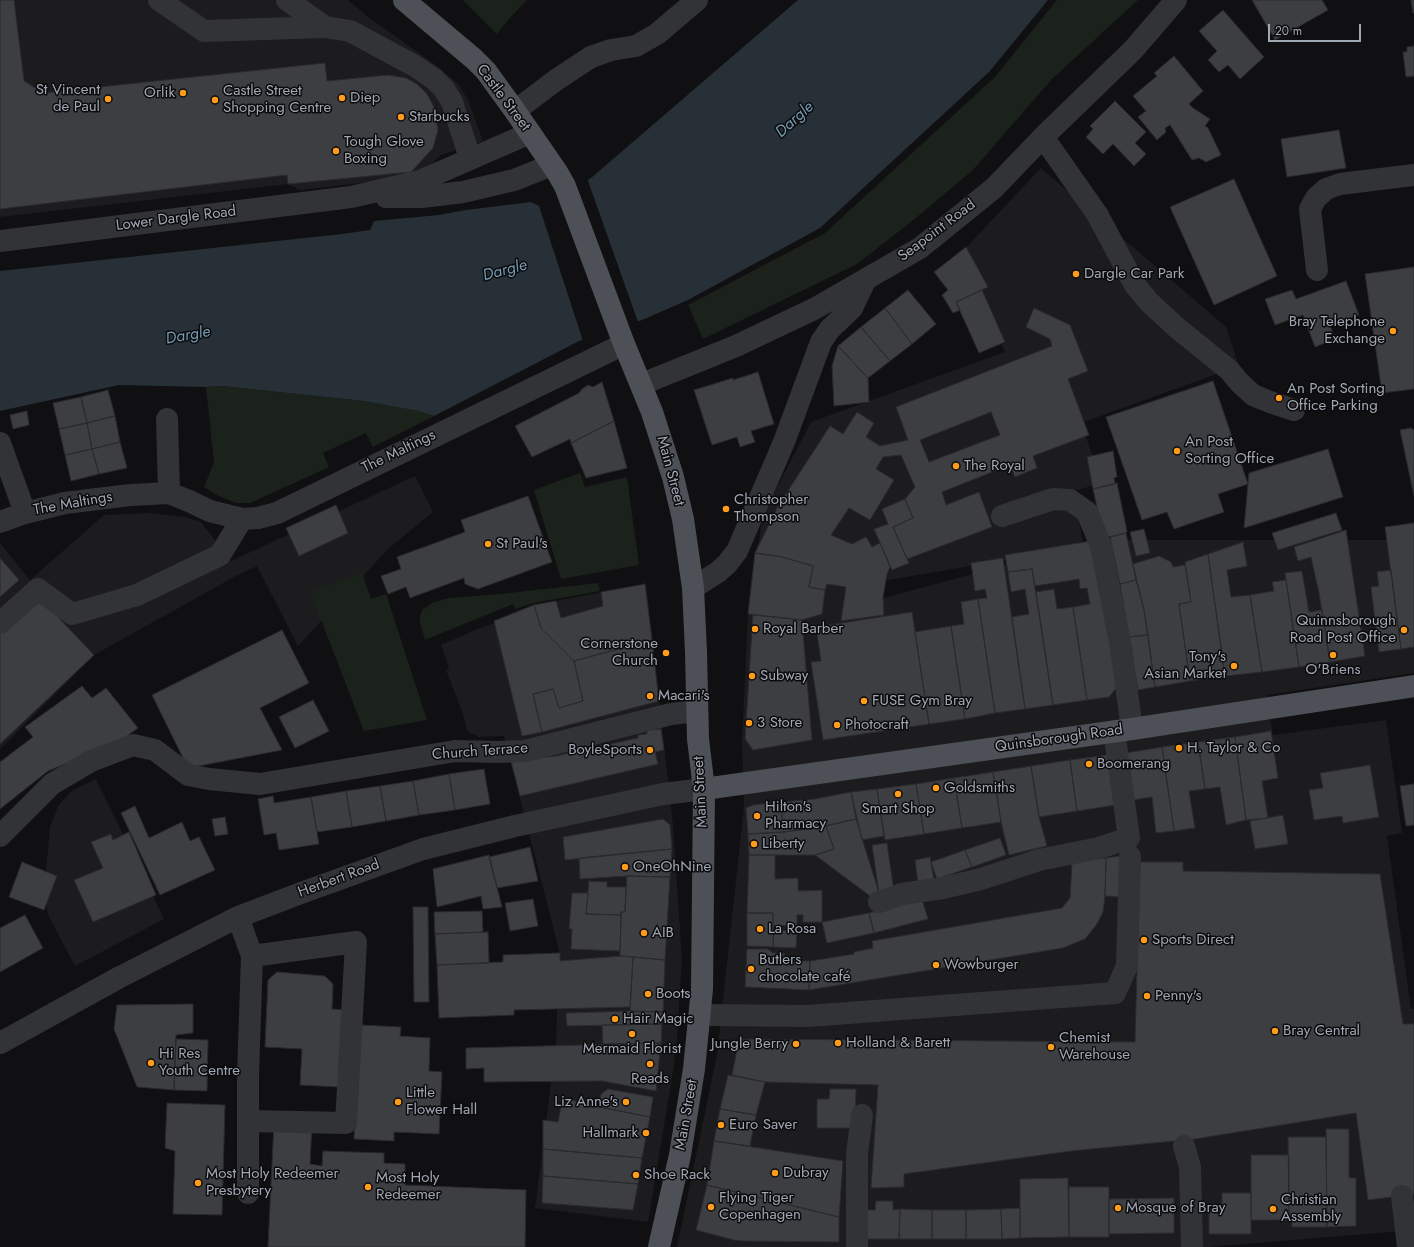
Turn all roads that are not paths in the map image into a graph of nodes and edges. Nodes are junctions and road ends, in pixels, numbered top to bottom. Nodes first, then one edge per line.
1 (160, 0) edge
2 (287, 0) edge
3 (404, 0) edge
4 (697, 0) edge
5 (1176, 0) edge
6 (325, 28) junction
7 (516, 111) junction
8 (530, 133) junction
9 (1043, 137) junction
10 (470, 158) junction
11 (558, 174) junction
12 (1414, 175) edge
13 (351, 197) junction
14 (0, 241) edge
15 (1317, 270) dead end
16 (865, 281) junction
17 (621, 336) junction
18 (642, 384) junction
19 (1294, 410) dead end
20 (167, 418) dead end
21 (0, 443) edge
22 (169, 493) junction
23 (25, 513) junction
24 (1002, 516) dead end
25 (242, 519) junction
26 (0, 522) edge
27 (692, 588) junction
28 (0, 623) edge
29 (1414, 686) edge
30 (697, 711) junction
31 (1123, 730) junction
32 (704, 789) junction
33 (0, 836) edge
34 (1130, 847) junction
35 (879, 902) dead end
36 (238, 917) junction
37 (252, 956) junction
38 (701, 1015) junction
39 (0, 1044) edge
40 (862, 1115) dead end
41 (248, 1122) junction
42 (1184, 1146) dead end
43 (248, 1193) dead end
44 (1402, 1196) dead end
45 (658, 1247) edge
46 (857, 1247) edge
47 (1192, 1247) edge
48 (1408, 1247) edge

1 - 6 street
2 - 6 street
3 - 7 main road, Castle Street
4 - 7 street
5 - 9 street, Seapoint Road
6 - 10 street
7 - 8 main road, Castle Street
8 - 10 street, Lower Dargle Road
8 - 11 main road, Castle Street
9 - 16 street, Seapoint Road
9 - 19 street
10 - 13 street, Lower Dargle Road
11 - 13 street, Lower Dargle Road
11 - 17 main road, Castle Street
12 - 15 street
13 - 14 street, Lower Dargle Road
16 - 18 street, Seapoint Road
16 - 27 street
17 - 18 main road, Main Street
17 - 25 street, The Maltings
18 - 27 main road, Main Street
20 - 22 street
21 - 23 street, The Maltings
22 - 23 street, The Maltings
22 - 25 street, The Maltings
23 - 26 street, The Maltings
24 - 31 street
25 - 28 street
27 - 30 main road, Main Street
29 - 31 main road, Quinsborough Road
30 - 32 main road, Main Street
30 - 33 street, Church Terrace
31 - 32 main road, Quinsborough Road
31 - 34 street
32 - 36 street, Herbert Road
32 - 38 main road, Main Street
34 - 35 street
34 - 38 street
36 - 37 street
36 - 39 street, Herbert Road
37 - 41 street
37 - 41 street
38 - 45 main road, Main Street
40 - 46 street
41 - 43 street
42 - 47 street
44 - 48 street

